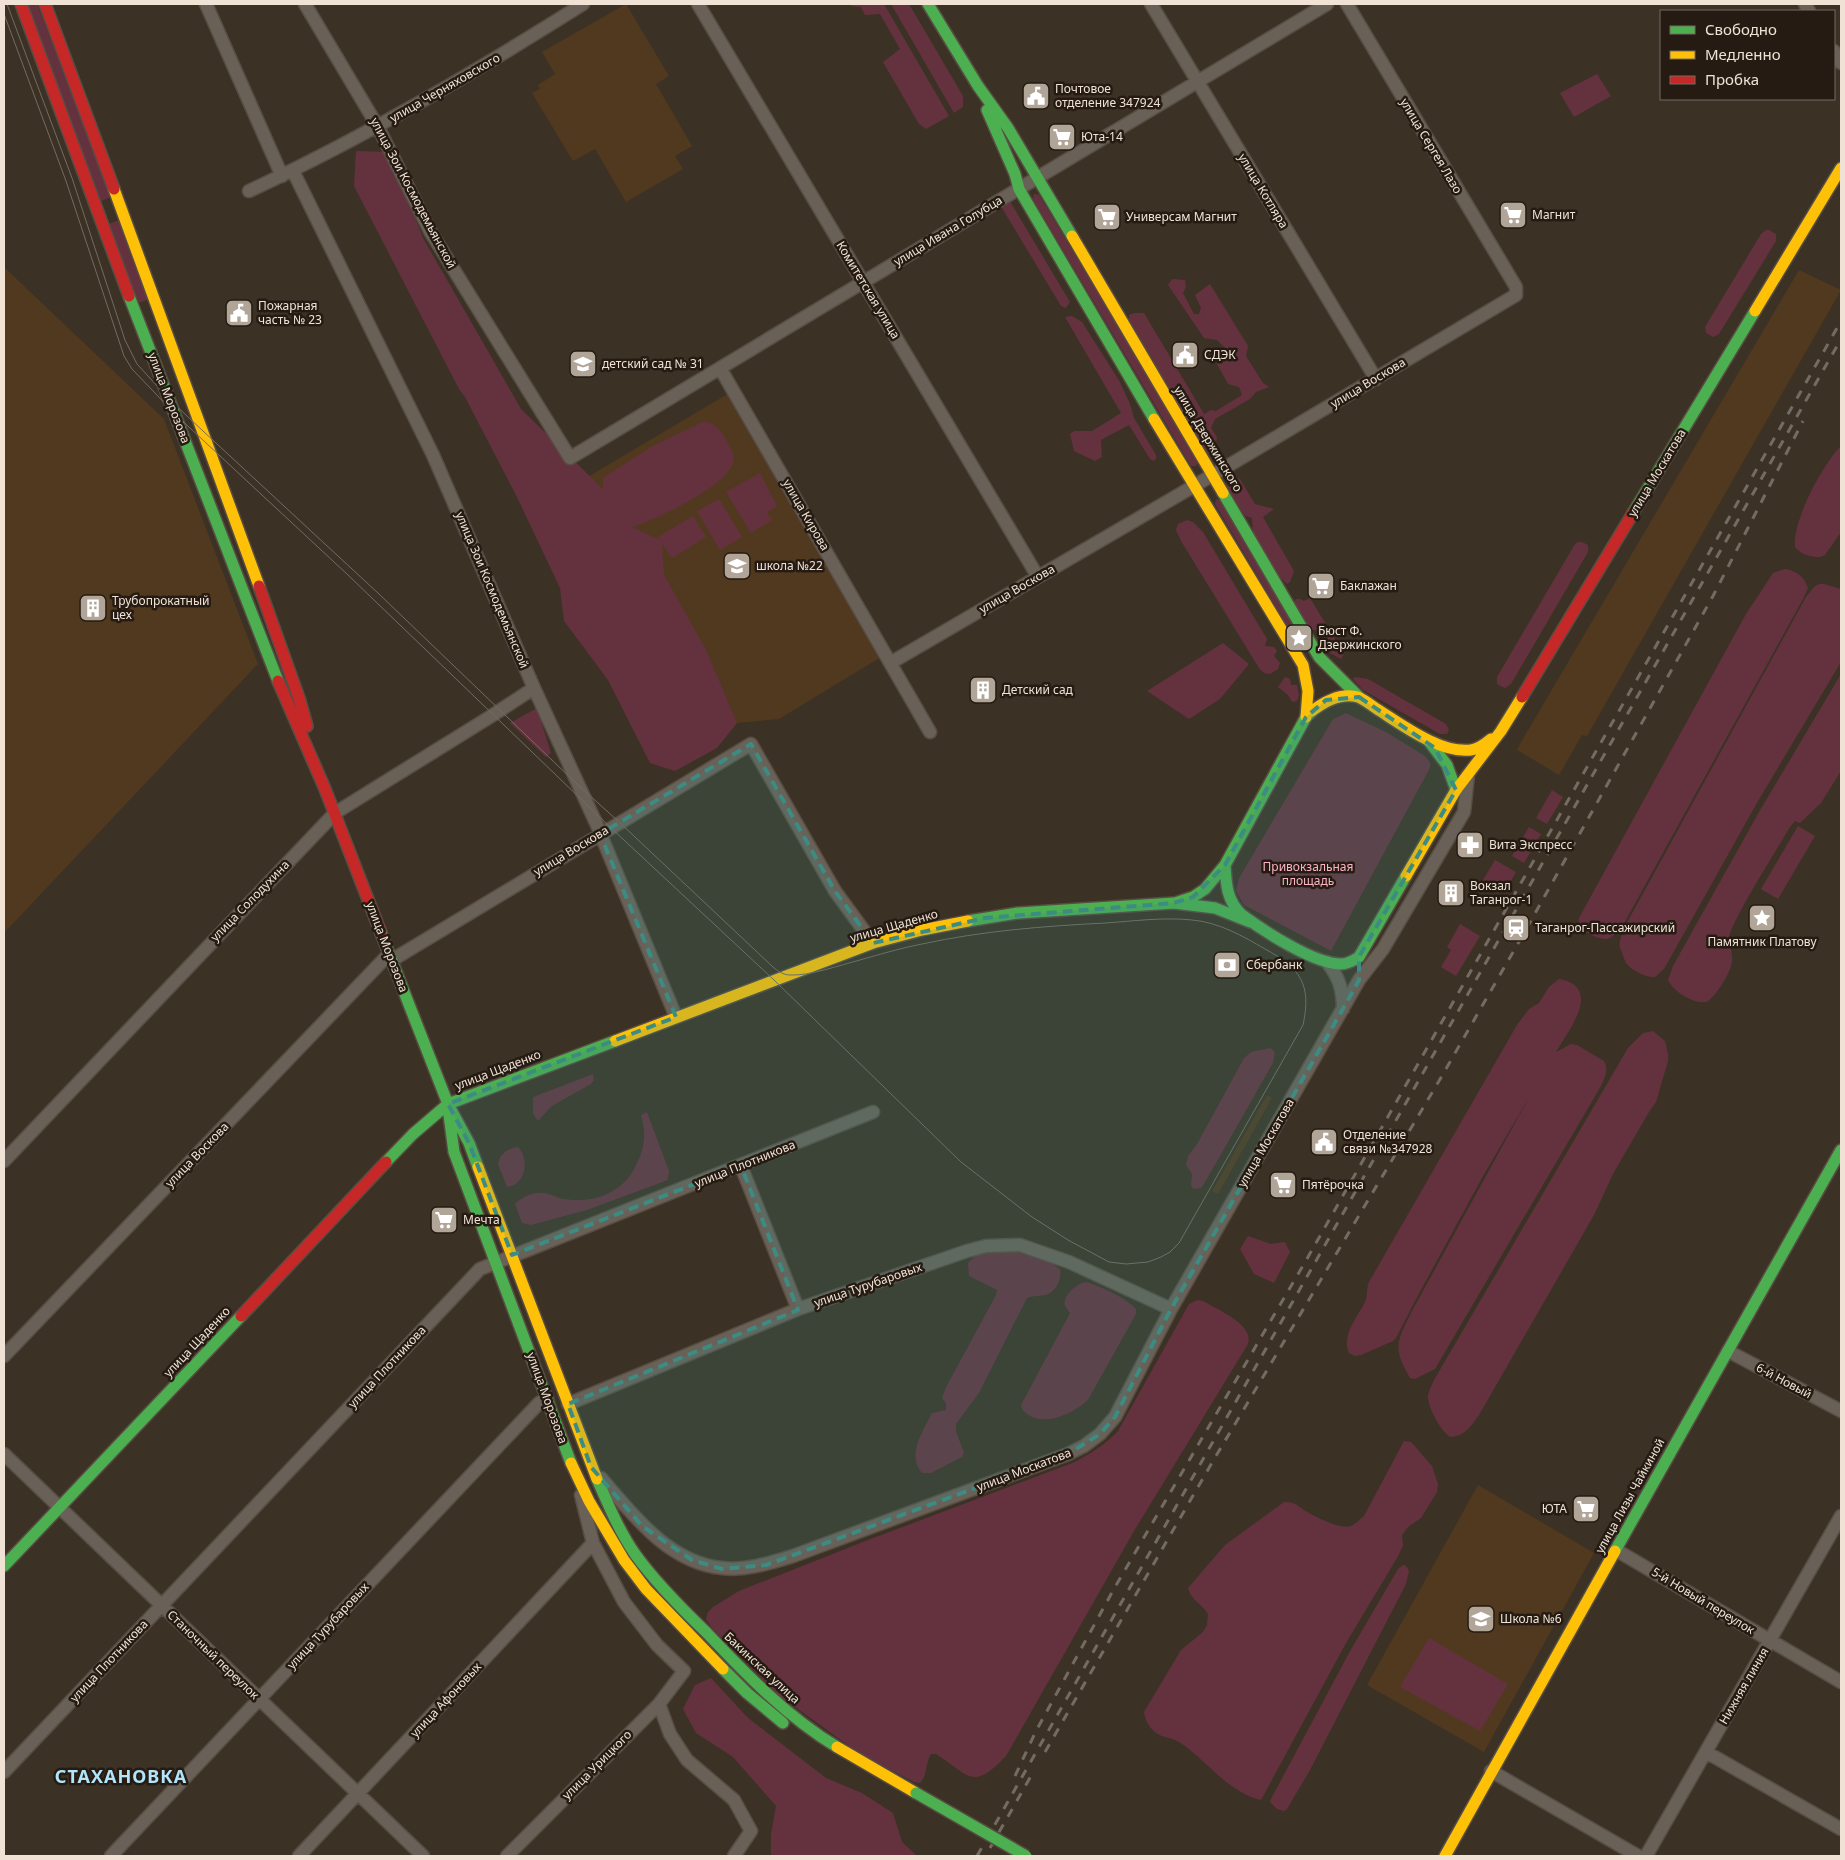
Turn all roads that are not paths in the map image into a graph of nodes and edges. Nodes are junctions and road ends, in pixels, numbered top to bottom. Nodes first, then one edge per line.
1 (21, 4) edge
2 (45, 4) edge
3 (206, 4) edge
4 (305, 4) edge
5 (583, 4) edge
6 (698, 4) edge
7 (928, 4) edge
8 (1150, 4) edge
9 (1327, 4) edge
10 (1347, 4) edge
11 (1197, 81) junction
12 (978, 86) junction
13 (378, 127) junction
14 (1841, 168) edge
15 (287, 173) junction
16 (1038, 178) junction
17 (1019, 189) junction
18 (249, 191) dead end
19 (120, 206) junction
20 (100, 214) junction
21 (863, 282) junction
22 (1516, 287) joint
23 (158, 307) junction
24 (137, 316) junction
25 (720, 368) junction
26 (1376, 379) junction
27 (570, 458) joint
28 (1214, 475) junction
29 (1194, 486) junction
30 (1038, 577) junction
31 (892, 662) junction
32 (534, 688) junction
33 (1359, 697) junction
34 (1306, 717) junction
35 (1501, 731) junction
36 (930, 732) dead end
37 (1427, 740) junction
38 (1468, 775) junction
39 (325, 789) junction
40 (1456, 790) junction
41 (1464, 812) junction
42 (334, 813) junction
43 (600, 834) junction
44 (1225, 865) junction
45 (1174, 903) junction
46 (1250, 922) junction
47 (873, 944) junction
48 (391, 957) junction
49 (1358, 957) junction
50 (1327, 962) junction
51 (1360, 980) junction
52 (1343, 1009) junction
53 (676, 1017) junction
54 (448, 1104) junction
55 (874, 1112) dead end
56 (1841, 1150) edge
57 (4, 1161) edge
58 (741, 1166) junction
59 (512, 1255) junction
60 (496, 1262) junction
61 (798, 1309) junction
62 (1171, 1309) junction
63 (1728, 1352) junction
64 (4, 1356) edge
65 (547, 1398) junction
66 (568, 1404) junction
67 (1841, 1411) edge
68 (4, 1454) edge
69 (592, 1467) junction
70 (575, 1474) junction
71 (59, 1507) junction
72 (1841, 1516) edge
73 (593, 1543) junction
74 (1616, 1550) junction
75 (4, 1566) edge
76 (161, 1606) junction
77 (1770, 1640) junction
78 (684, 1671) joint
79 (1841, 1682) edge
80 (260, 1699) junction
81 (658, 1704) junction
82 (1706, 1752) junction
83 (840, 1762) dead end
84 (1491, 1771) junction
85 (4, 1772) edge
86 (358, 1794) junction
87 (944, 1823) dead end
88 (1841, 1828) edge
89 (112, 1856) edge
90 (299, 1856) edge
91 (423, 1856) edge
92 (507, 1856) edge
93 (734, 1856) edge
94 (1004, 1856) edge
95 (1026, 1856) edge
96 (1445, 1856) edge
97 (1638, 1856) edge
98 (1646, 1856) edge

1 - 20 main road, улица Морозова
2 - 19 main road, улица Морозова
3 - 15 street, улица Зои Космодемьянской
4 - 13 street, улица Зои Космодемьянской
5 - 13 street, улица Черняховского
6 - 21 street, Комитетская улица
7 - 12 main road, улица Дзержинского
8 - 11 street, улица Котляра
9 - 11 street, улица Ивана Голубца
10 - 22 street, улица Сергея Лазо
11 - 16 street, улица Ивана Голубца
11 - 26 street, улица Котляра
12 - 16 main road, улица Дзержинского
12 - 17 main road, улица Дзержинского
13 - 15 street, улица Черняховского
13 - 27 street, улица Зои Космодемьянской
14 - 35 main road, улица Москатова
15 - 18 street, улица Черняховского
15 - 32 street, улица Зои Космодемьянской
16 - 17 street, улица Ивана Голубца
16 - 28 main road, улица Дзержинского
17 - 21 street, улица Ивана Голубца
17 - 29 main road, улица Дзержинского
19 - 20 main road
19 - 23 main road, улица Морозова
20 - 24 main road, улица Морозова
21 - 25 street, улица Ивана Голубца
21 - 30 street, Комитетская улица
22 - 26 street, улица Воскова
23 - 24 main road
23 - 39 main road, улица Морозова
24 - 39 main road, улица Морозова
25 - 27 street, улица Ивана Голубца
25 - 31 street, улица Кирова
26 - 28 street, улица Воскова
28 - 29 street, улица Воскова
28 - 33 main road, улица Дзержинского
29 - 30 street, улица Воскова
29 - 34 main road, улица Дзержинского
30 - 31 street, улица Воскова
31 - 36 street, улица Кирова
32 - 42 street, улица Солодухина
32 - 43 street, улица Зои Космодемьянской
33 - 34 main road
33 - 37 main road
34 - 44 main road
35 - 37 main road
35 - 38 main road, улица Москатова
37 - 40 main road
38 - 40 main road, улица Москатова
38 - 41 street, улица Москатова
39 - 42 main road, улица Морозова
40 - 41 street
40 - 49 main road, улица Москатова
41 - 51 street, улица Москатова
42 - 48 main road, улица Морозова
42 - 57 street, улица Солодухина
43 - 47 street, улица Воскова
43 - 48 street, улица Воскова
43 - 53 street, улица Зои Космодемьянской
44 - 45 main road, улица Щаденко
44 - 46 main road
45 - 46 main road, улица Щаденко
45 - 47 main road, улица Щаденко
46 - 50 main road
47 - 53 main road, улица Щаденко
48 - 54 main road, улица Морозова
48 - 64 street, улица Воскова
49 - 50 main road
49 - 51 street
50 - 52 street
51 - 52 street, улица Москатова
52 - 62 street, улица Москатова
53 - 54 main road, улица Щаденко
54 - 59 main road, улица Морозова
54 - 60 main road, улица Морозова
54 - 71 main road, улица Щаденко
55 - 58 street, улица Плотникова
56 - 63 main road, улица Лизы Чайкиной
58 - 59 street, улица Плотникова
58 - 61 street
59 - 60 street, улица Плотникова
59 - 66 main road, улица Морозова
60 - 65 main road, улица Морозова
60 - 76 street, улица Плотникова
61 - 62 street, улица Турубаровых
61 - 66 street, улица Турубаровых
62 - 69 street, улица Москатова
63 - 67 street, 6-й Новый
63 - 74 main road, улица Лизы Чайкиной
65 - 70 main road, улица Морозова
65 - 80 street, улица Турубаровых
66 - 69 main road, улица Морозова
68 - 71 street, Станочный переулок
69 - 95 main road, Бакинская улица, bridge
70 - 73 street, улица Морозова
70 - 83 main road, Бакинская улица
71 - 75 main road, улица Щаденко
71 - 76 street, Станочный переулок
72 - 77 street, Нижняя линия
73 - 78 street, улица Морозова
73 - 86 street, улица Афоновых
74 - 77 street, 5-й Новый переулок
74 - 84 main road, улица Лизы Чайкиной
76 - 80 street, Станочный переулок
76 - 85 street, улица Плотникова
77 - 79 street, 5-й Новый переулок
77 - 82 street, Нижняя линия
78 - 81 street, улица Урицкого
80 - 86 street, Станочный переулок
80 - 89 street, улица Турубаровых
81 - 92 street, улица Урицкого
81 - 93 street
82 - 88 street
82 - 98 street, Нижняя линия
84 - 96 main road, улица Лизы Чайкиной
84 - 97 street
86 - 90 street, улица Афоновых
86 - 91 street, Станочный переулок
87 - 94 main road

